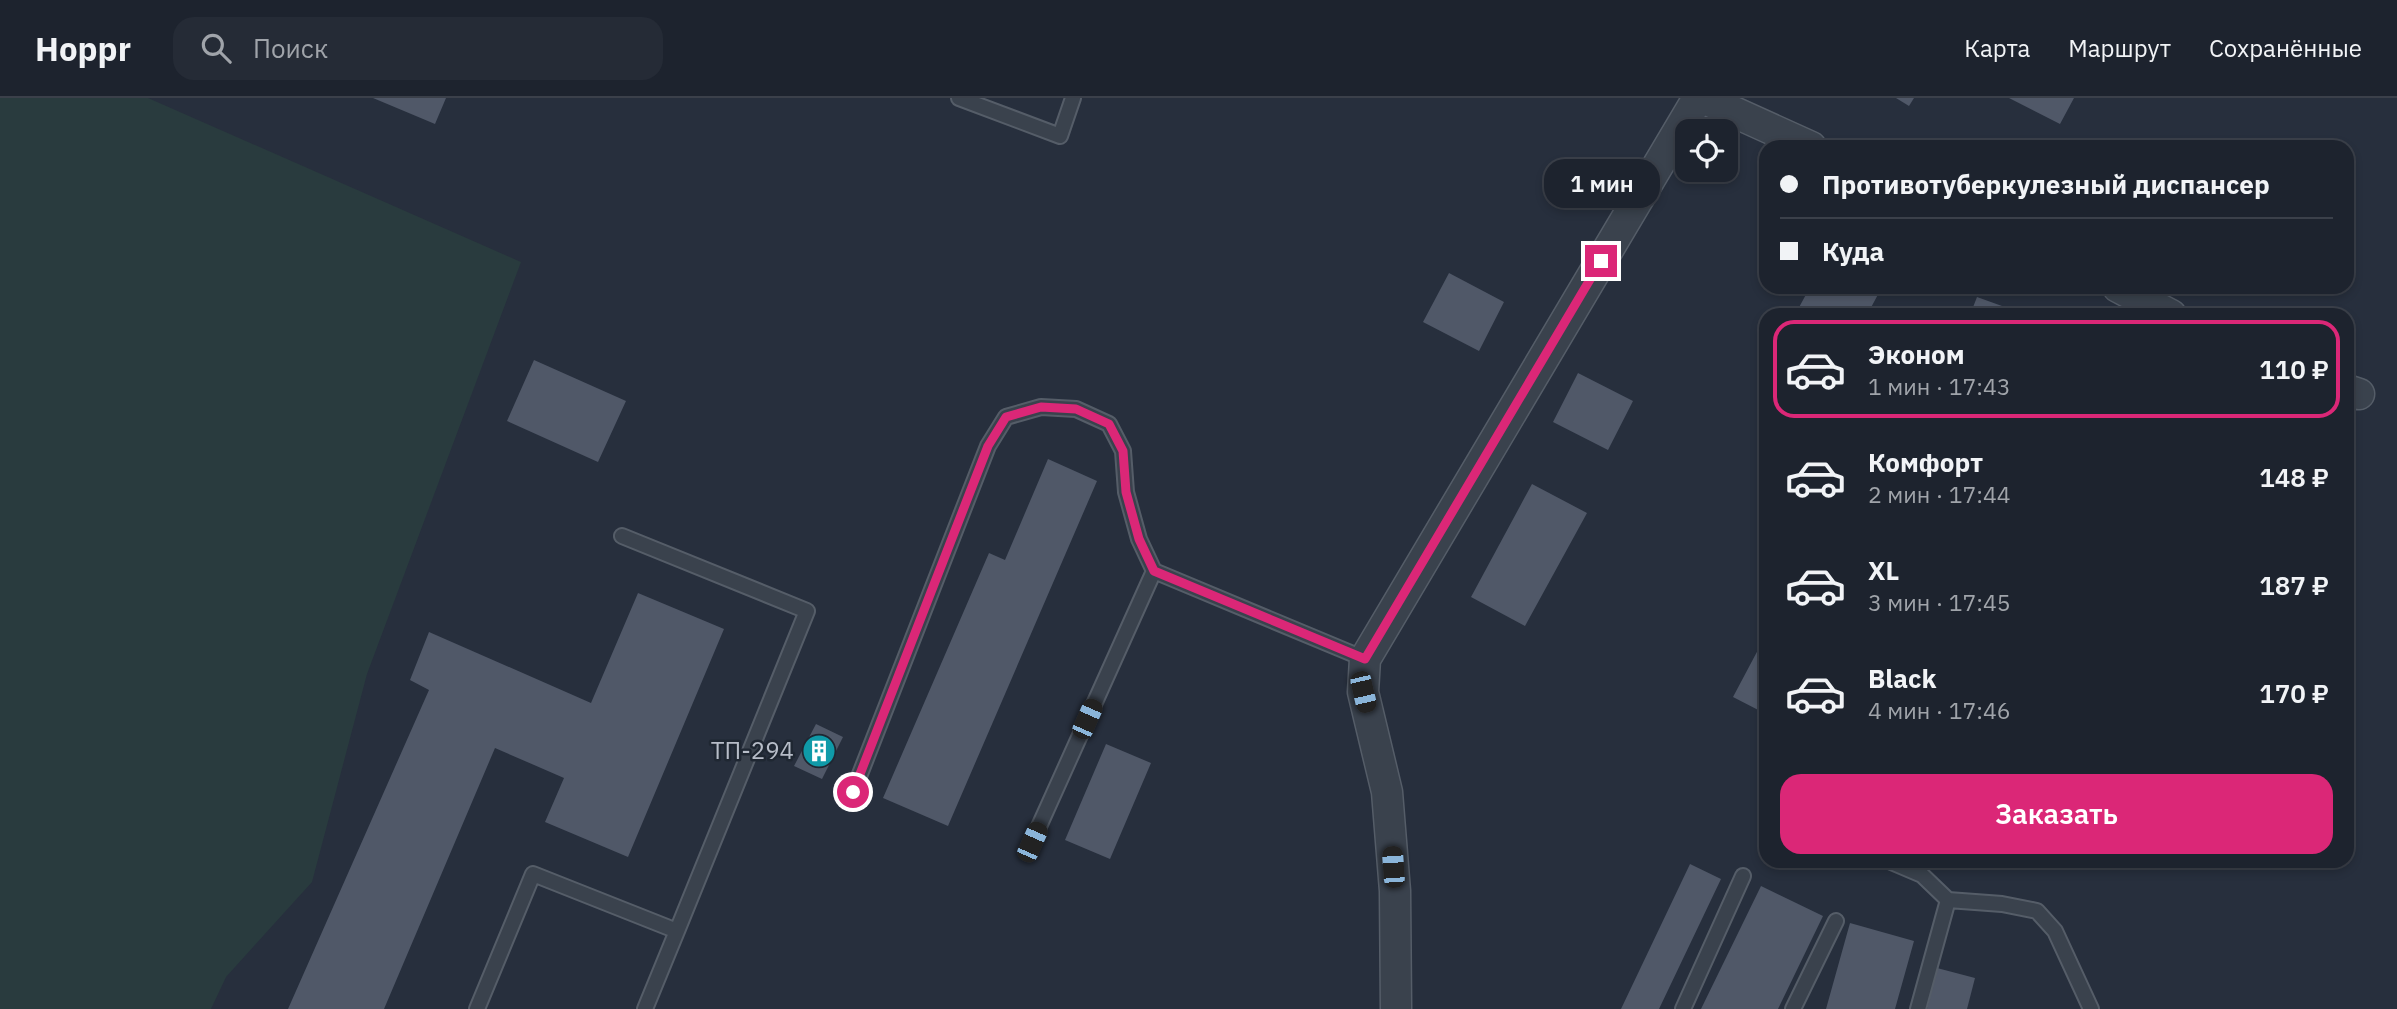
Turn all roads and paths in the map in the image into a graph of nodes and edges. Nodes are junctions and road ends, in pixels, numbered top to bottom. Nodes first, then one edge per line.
1 (958, 98) edge
2 (1073, 98) edge
3 (1701, 98) edge
4 (1795, 140) edge
5 (2131, 294) edge
6 (2158, 308) edge
7 (622, 536) dead end
8 (1154, 571) junction
9 (1365, 659) junction
10 (853, 792) dead end
11 (1032, 842) dead end
12 (1906, 868) edge
13 (1743, 876) dead end
14 (1948, 900) junction
15 (1836, 921) dead end
16 (677, 931) junction
17 (477, 1009) edge
18 (645, 1009) edge
19 (1396, 1009) edge
20 (1683, 1009) edge
21 (1793, 1009) edge
22 (1917, 1009) edge
23 (2091, 1009) edge

1 - 2 lane
3 - 4 street
3 - 9 street
5 - 6 street
7 - 16 lane
8 - 9 lane
8 - 10 lane
8 - 11 lane
9 - 19 street
12 - 14 lane
13 - 20 lane
14 - 22 lane
14 - 23 lane
15 - 21 lane
16 - 17 lane
16 - 18 lane

